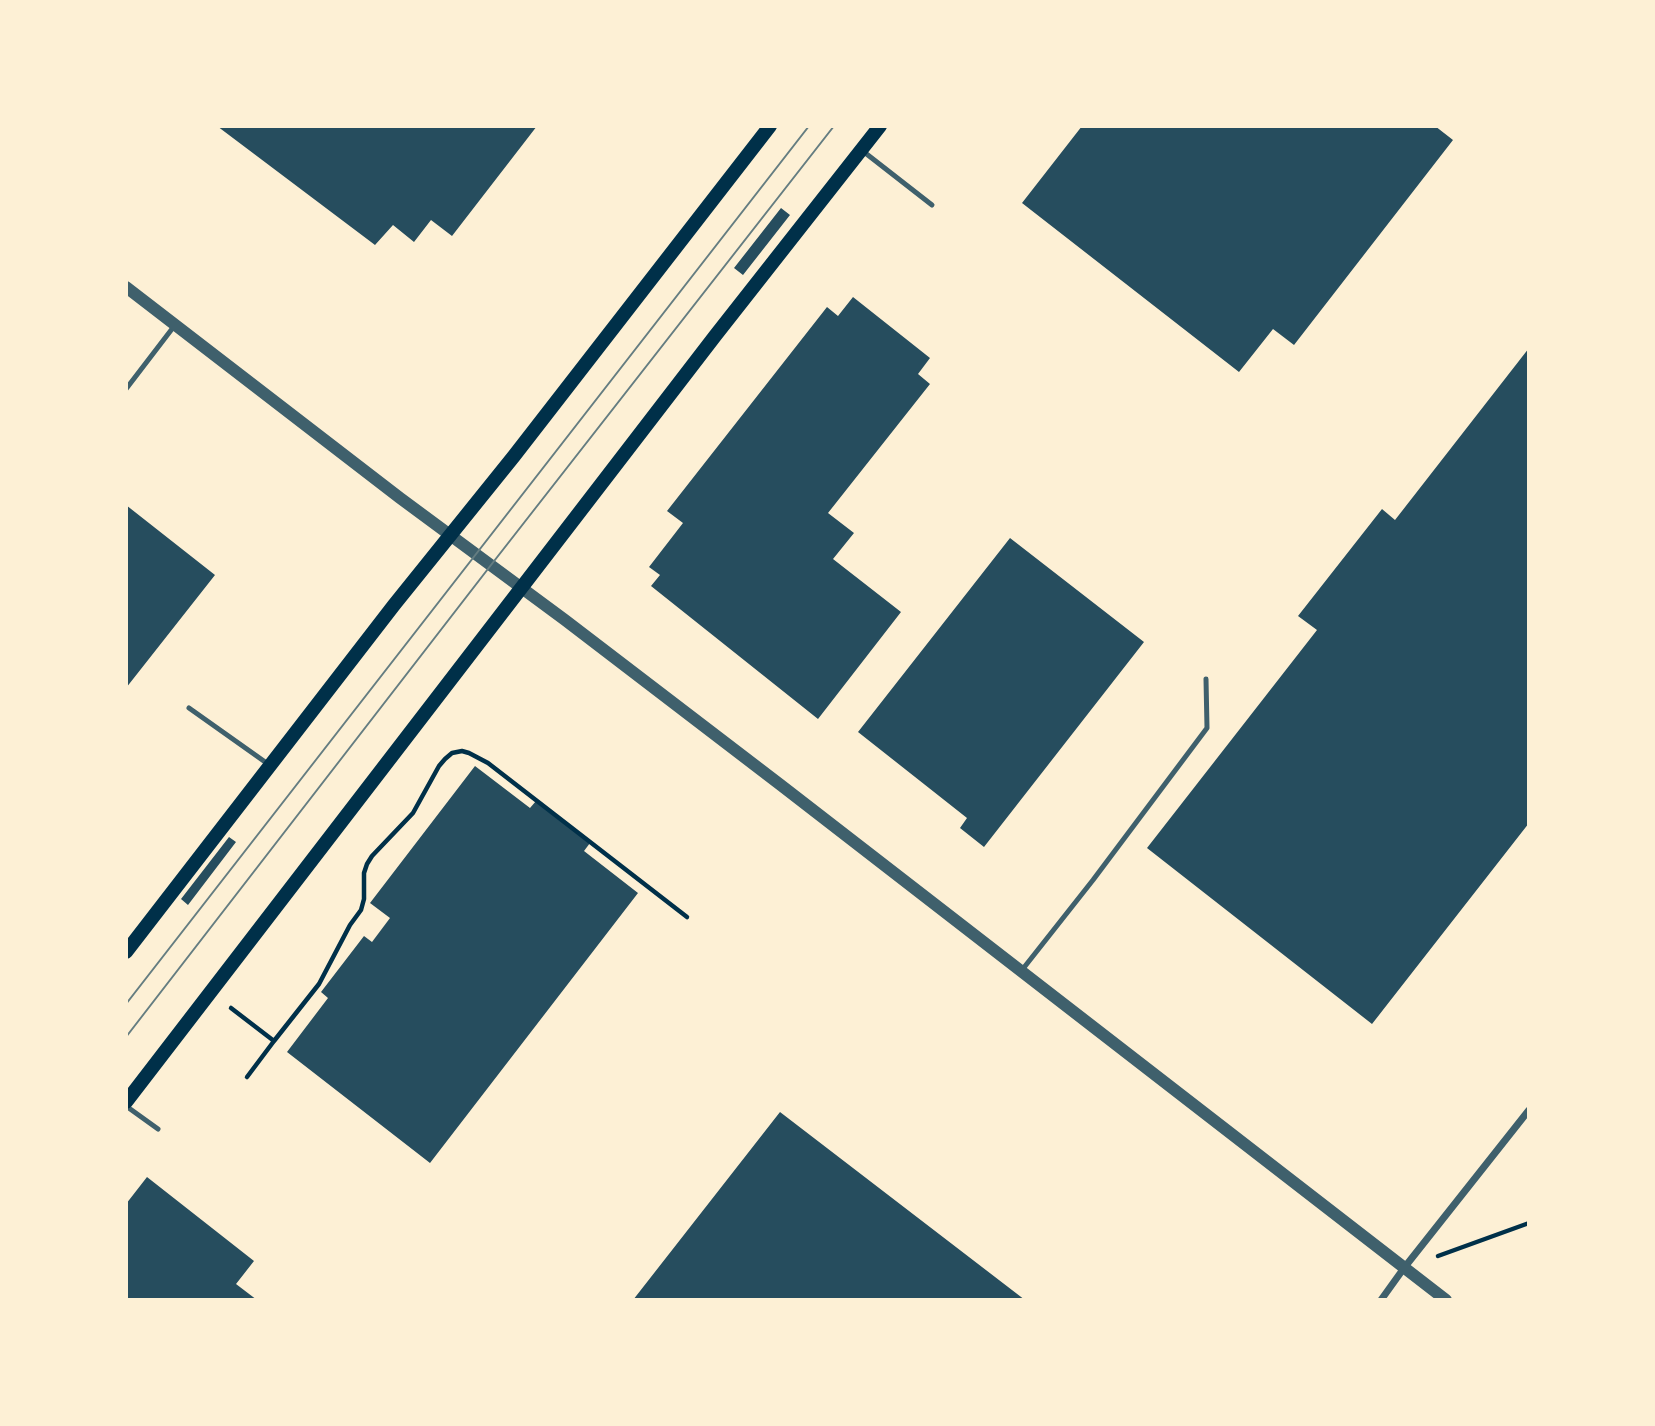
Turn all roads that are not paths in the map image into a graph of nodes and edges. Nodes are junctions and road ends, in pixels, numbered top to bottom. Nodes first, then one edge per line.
1 (770, 126) edge
2 (880, 126) edge
3 (861, 150) junction
4 (932, 205) dead end
5 (126, 287) edge
6 (175, 325) junction
7 (126, 389) edge
8 (450, 535) junction
9 (522, 588) junction
10 (1206, 679) dead end
11 (189, 708) dead end
12 (270, 766) junction
13 (126, 952) edge
14 (1021, 972) junction
15 (126, 1104) edge
16 (1529, 1110) edge
17 (158, 1129) dead end
18 (1404, 1268) junction
19 (1381, 1300) edge
20 (1446, 1300) edge

1 - 8 main road
2 - 3 main road
3 - 4 lane
3 - 9 main road
5 - 6 street
6 - 7 lane
6 - 8 street
8 - 9 street
8 - 12 main road
9 - 14 street
9 - 15 main road
10 - 14 lane
11 - 12 lane
12 - 13 main road
14 - 18 street
15 - 17 lane
16 - 18 street
18 - 19 street
18 - 20 street

